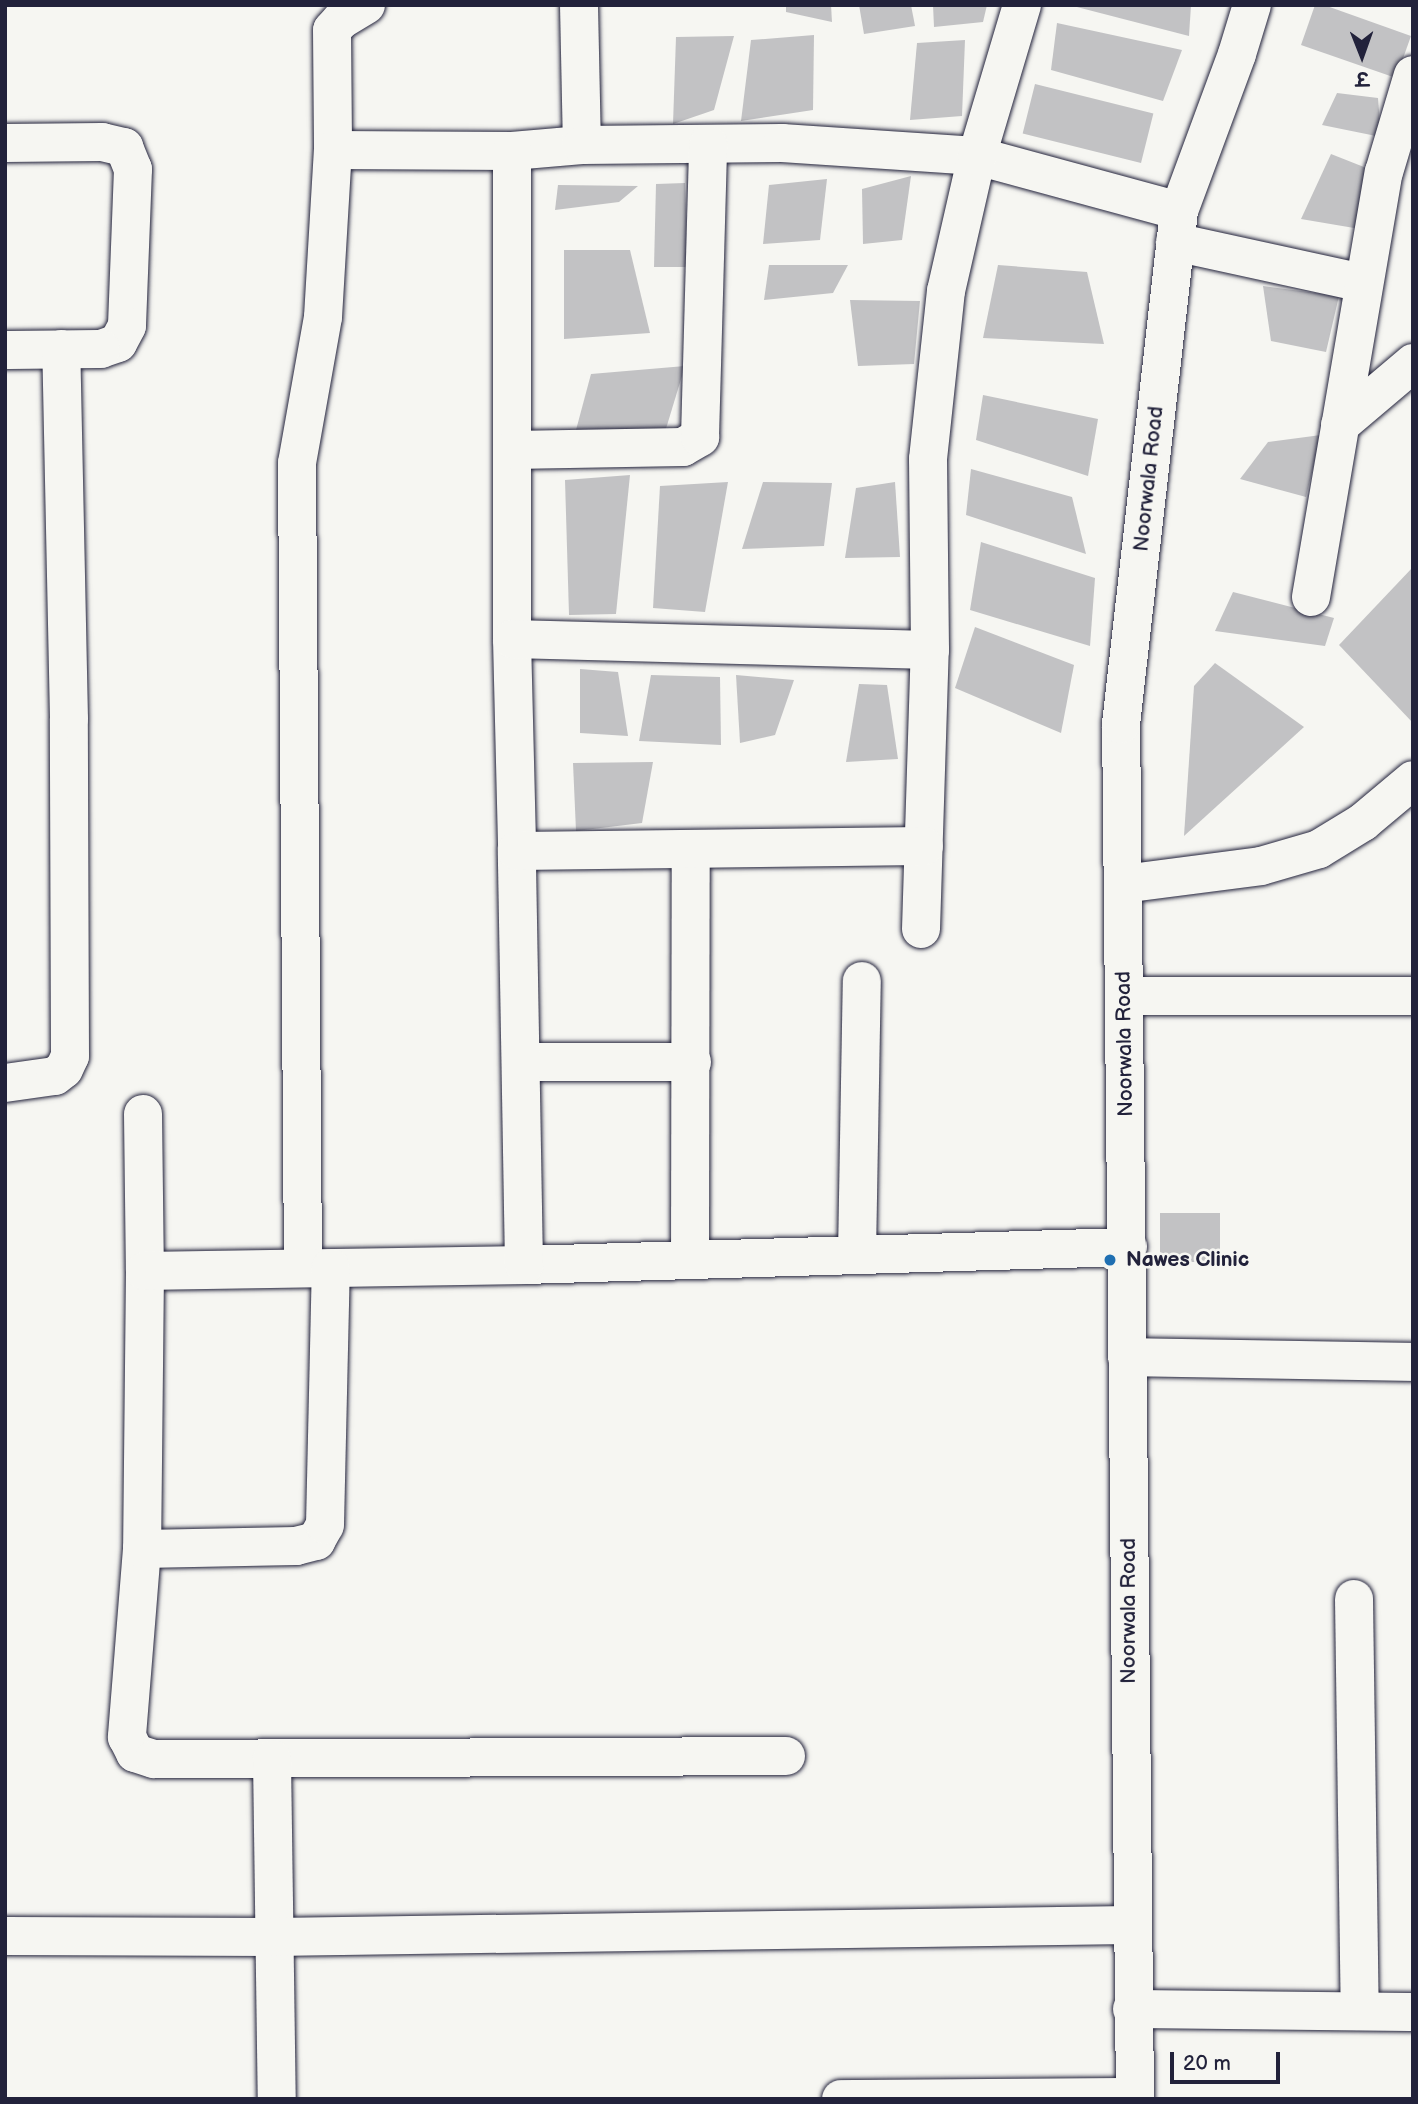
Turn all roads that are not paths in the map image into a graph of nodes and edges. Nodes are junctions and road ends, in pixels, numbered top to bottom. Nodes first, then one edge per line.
1 (366, 5) edge
2 (579, 5) edge
3 (1022, 5) edge
4 (1252, 5) edge
5 (1413, 75) edge
6 (5, 143) edge
7 (708, 144) junction
8 (582, 145) junction
9 (333, 150) junction
10 (512, 151) junction
11 (977, 156) junction
12 (1177, 227) junction
13 (1363, 283) junction
14 (61, 349) junction
15 (5, 350) edge
16 (1413, 362) edge
17 (1340, 425) junction
18 (512, 450) junction
19 (1311, 597) dead end
20 (512, 639) junction
21 (930, 650) junction
22 (1413, 780) edge
23 (924, 846) junction
24 (691, 850) junction
25 (517, 851) junction
26 (1123, 884) junction
27 (921, 929) dead end
28 (862, 981) dead end
29 (1125, 996) junction
30 (1413, 996) edge
31 (521, 1062) junction
32 (692, 1062) junction
33 (5, 1083) edge
34 (143, 1114) dead end
35 (1128, 1247) junction
36 (857, 1255) junction
37 (690, 1260) junction
38 (524, 1265) junction
39 (317, 1268) junction
40 (145, 1270) junction
41 (1127, 1357) junction
42 (1413, 1362) edge
43 (142, 1549) junction
44 (1354, 1599) dead end
45 (786, 1756) dead end
46 (272, 1759) junction
47 (1131, 1925) junction
48 (5, 1936) edge
49 (273, 1937) junction
50 (1132, 2009) junction
51 (1360, 2011) junction
52 (1413, 2012) edge
53 (1135, 2098) edge
54 (277, 2099) edge
55 (841, 2099) edge

1 - 9 street
2 - 8 street
3 - 11 street
4 - 12 street, Noorwala Road
5 - 13 street
6 - 14 street
7 - 8 street
7 - 11 street
7 - 18 street
8 - 10 street
9 - 10 street
9 - 39 street
10 - 18 street
11 - 12 street
11 - 21 street
12 - 13 street
12 - 26 street, Noorwala Road
13 - 17 street
14 - 15 street
14 - 33 street
16 - 17 street
17 - 19 street
18 - 20 street
20 - 21 street
20 - 25 street
21 - 23 street
22 - 26 street
23 - 24 street
23 - 27 street
24 - 25 street
24 - 32 street
25 - 31 street
26 - 29 street, Noorwala Road
28 - 36 street
29 - 30 street
29 - 35 street, Noorwala Road
31 - 32 street
31 - 38 street
32 - 37 street
34 - 40 street
35 - 36 street
35 - 41 street, Noorwala Road
36 - 37 street
37 - 38 street
38 - 39 street
39 - 40 street
39 - 43 street
40 - 43 street
41 - 42 street
41 - 47 street, Noorwala Road
43 - 46 street
44 - 51 street
45 - 46 street
46 - 49 street
47 - 49 street
47 - 50 street, Noorwala Road
48 - 49 street
49 - 54 street
50 - 51 street
50 - 53 street, Noorwala Road
51 - 52 street
53 - 55 street

